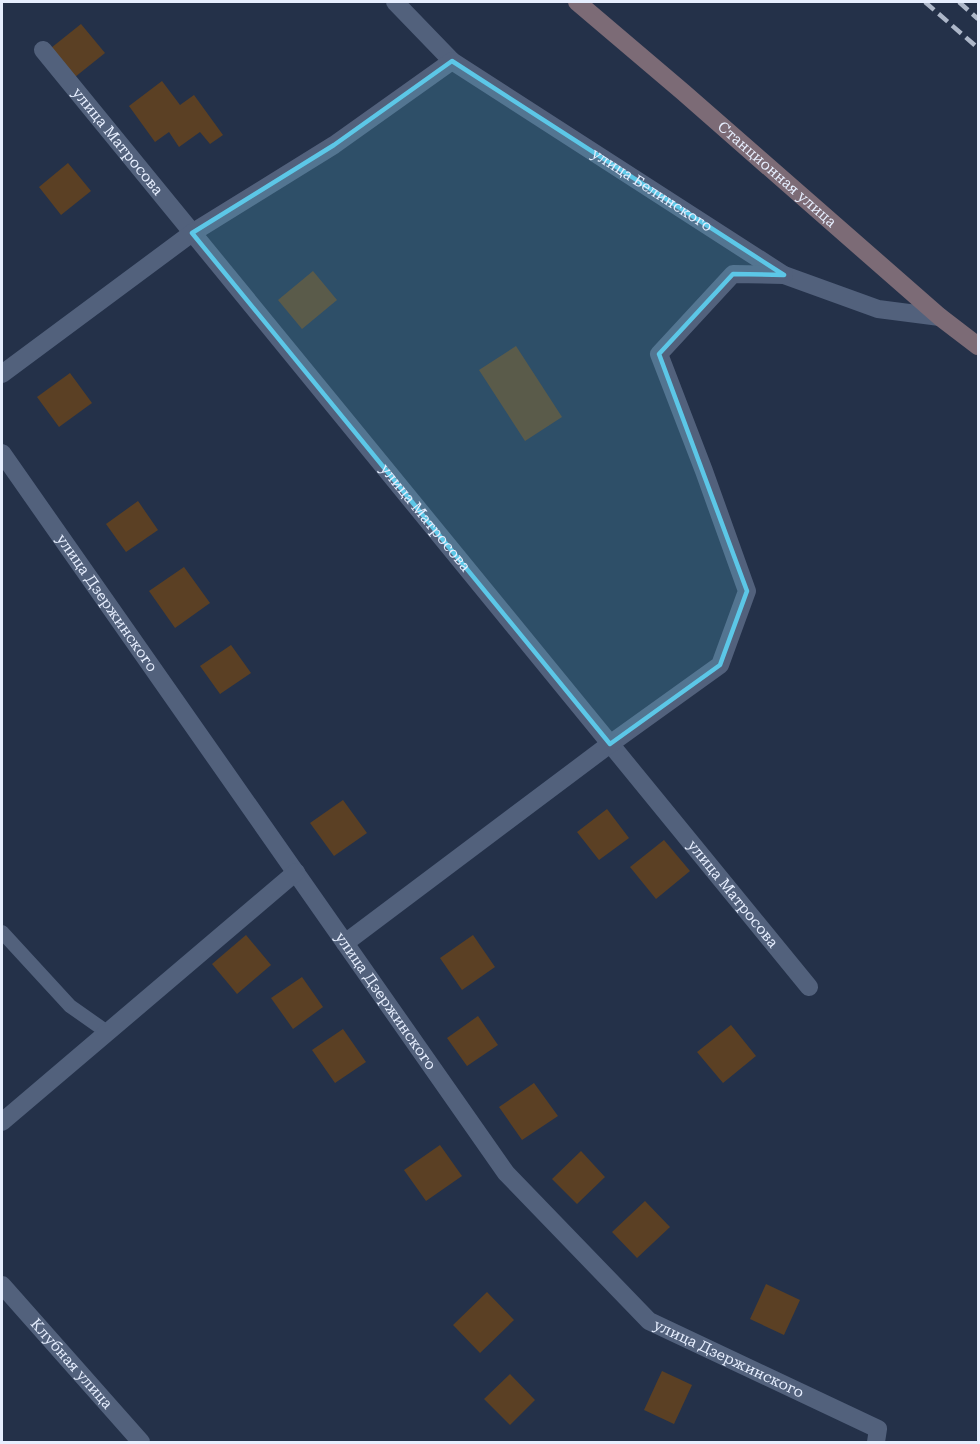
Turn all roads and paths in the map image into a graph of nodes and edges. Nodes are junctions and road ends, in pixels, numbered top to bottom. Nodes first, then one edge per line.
1 (395, 2) edge
2 (577, 2) edge
3 (43, 50) dead end
4 (452, 61) junction
5 (192, 233) junction
6 (784, 275) junction
7 (940, 317) junction
8 (978, 346) edge
9 (2, 374) edge
10 (2, 453) edge
11 (610, 744) junction
12 (296, 872) junction
13 (2, 932) edge
14 (345, 943) junction
15 (809, 987) dead end
16 (107, 1032) junction
17 (2, 1122) edge
18 (2, 1285) edge
19 (877, 1436) edge
20 (141, 1443) edge

1 - 4 street, улица Белинского
2 - 7 main road, Станционная улица
3 - 5 street, улица Матросова
4 - 5 street
4 - 6 street, улица Белинского
5 - 9 street
5 - 11 street, улица Матросова
6 - 7 street, улица Белинского
6 - 11 street
7 - 8 main road, Станционная улица
10 - 12 street, улица Дзержинского
11 - 14 street
11 - 15 street, улица Матросова
12 - 14 street, улица Дзержинского
12 - 16 street
13 - 16 lane
14 - 19 street, улица Дзержинского
16 - 17 street
18 - 20 street, Клубная улица

